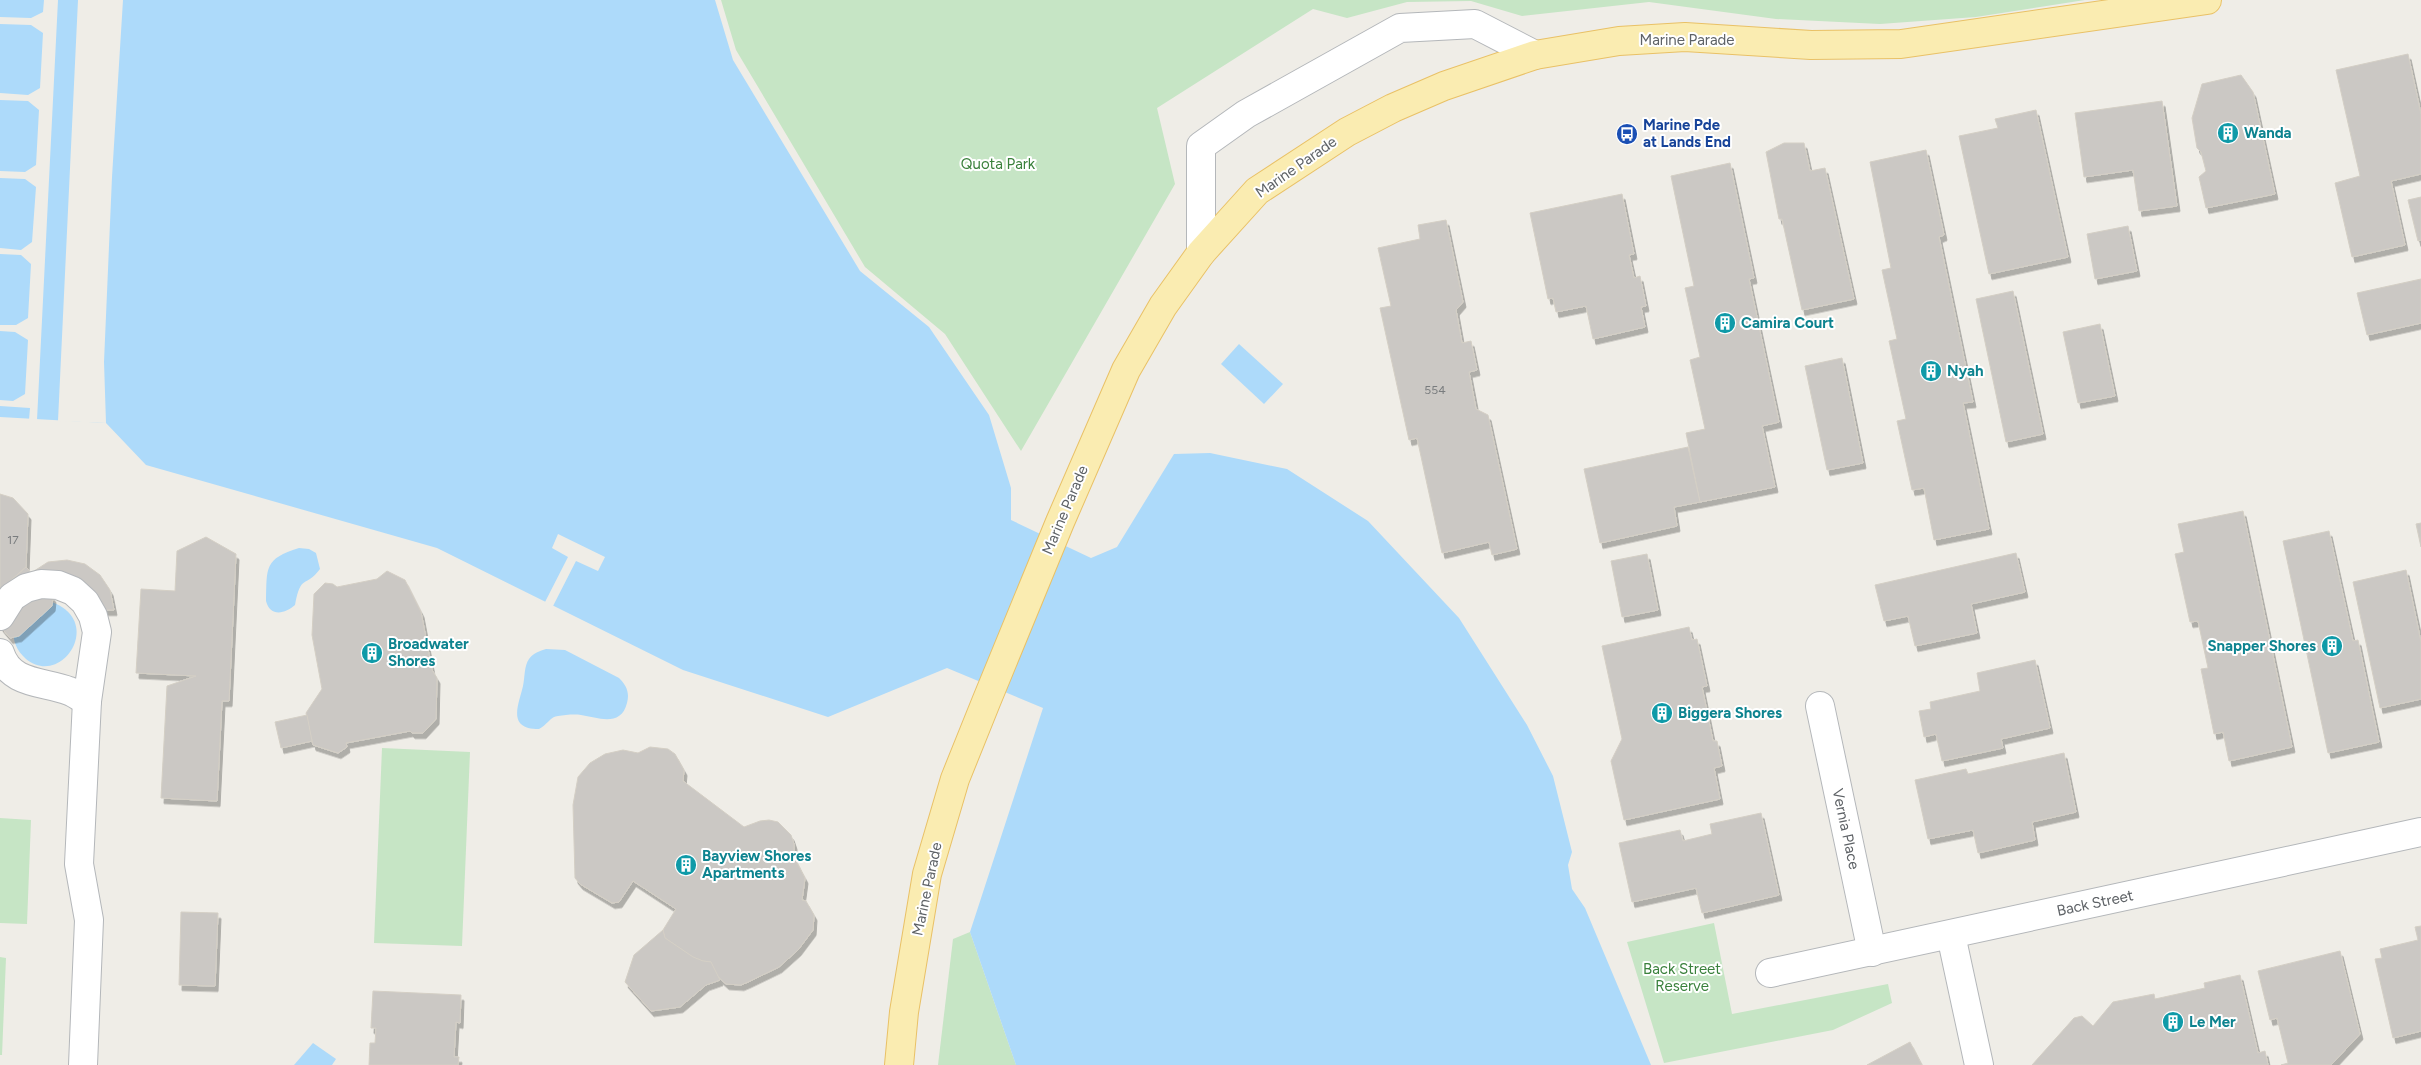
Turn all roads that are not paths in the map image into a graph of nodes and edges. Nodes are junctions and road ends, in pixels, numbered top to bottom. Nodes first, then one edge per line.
1 (2207, 0) edge
2 (1535, 55) junction
3 (1201, 253) junction
4 (0, 616) edge
5 (0, 652) edge
6 (86, 701) junction
7 (1820, 706) dead end
8 (2421, 832) edge
9 (1951, 935) junction
10 (1872, 952) junction
11 (1770, 973) dead end
12 (83, 1065) edge
13 (899, 1065) edge
14 (1979, 1065) edge

1 - 2 main road, Marine Parade
2 - 3 main road, Marine Parade
2 - 3 street
3 - 13 main road, Marine Parade
4 - 6 street
5 - 6 street
6 - 12 street
7 - 10 street, Vernia Place
8 - 9 street, Back Street
9 - 10 street, Back Street
9 - 14 street
10 - 11 street, Back Street

